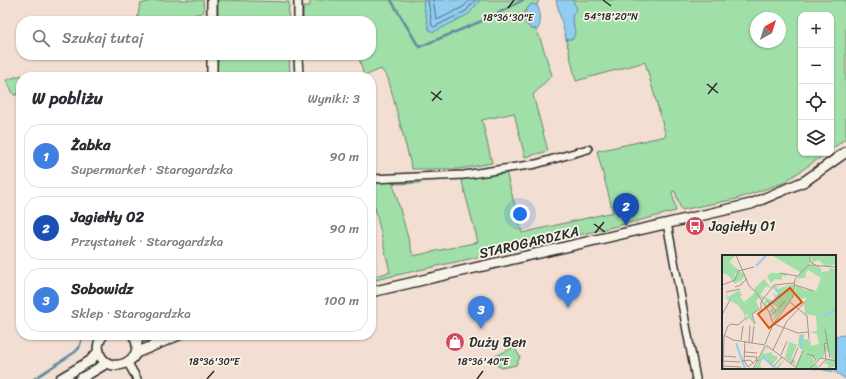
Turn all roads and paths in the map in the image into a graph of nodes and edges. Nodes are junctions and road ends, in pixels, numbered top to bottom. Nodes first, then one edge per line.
1 (212, 0) edge
2 (298, 0) edge
3 (212, 16) edge
4 (298, 16) edge
5 (212, 60) edge
6 (298, 60) edge
7 (212, 72) edge
8 (299, 72) edge
9 (588, 150) dead end
10 (846, 152) edge
11 (376, 179) edge
12 (667, 223) junction
13 (376, 291) edge
14 (100, 340) edge
15 (134, 340) edge
16 (166, 340) edge
17 (99, 351) junction
18 (136, 353) junction
19 (106, 363) junction
20 (128, 363) junction
21 (60, 379) edge
22 (80, 379) edge
23 (137, 379) edge
24 (696, 379) edge

1 - 3 main road
2 - 4 street
5 - 7 main road
6 - 8 street
9 - 11 street
10 - 12 main road, STAROGARDZKA
12 - 13 main road, STAROGARDZKA
12 - 24 street
14 - 17 main road
15 - 18 main road
16 - 18 main road
17 - 19 main road
17 - 21 main road
18 - 20 main road
19 - 20 main road
19 - 22 main road
20 - 23 street

